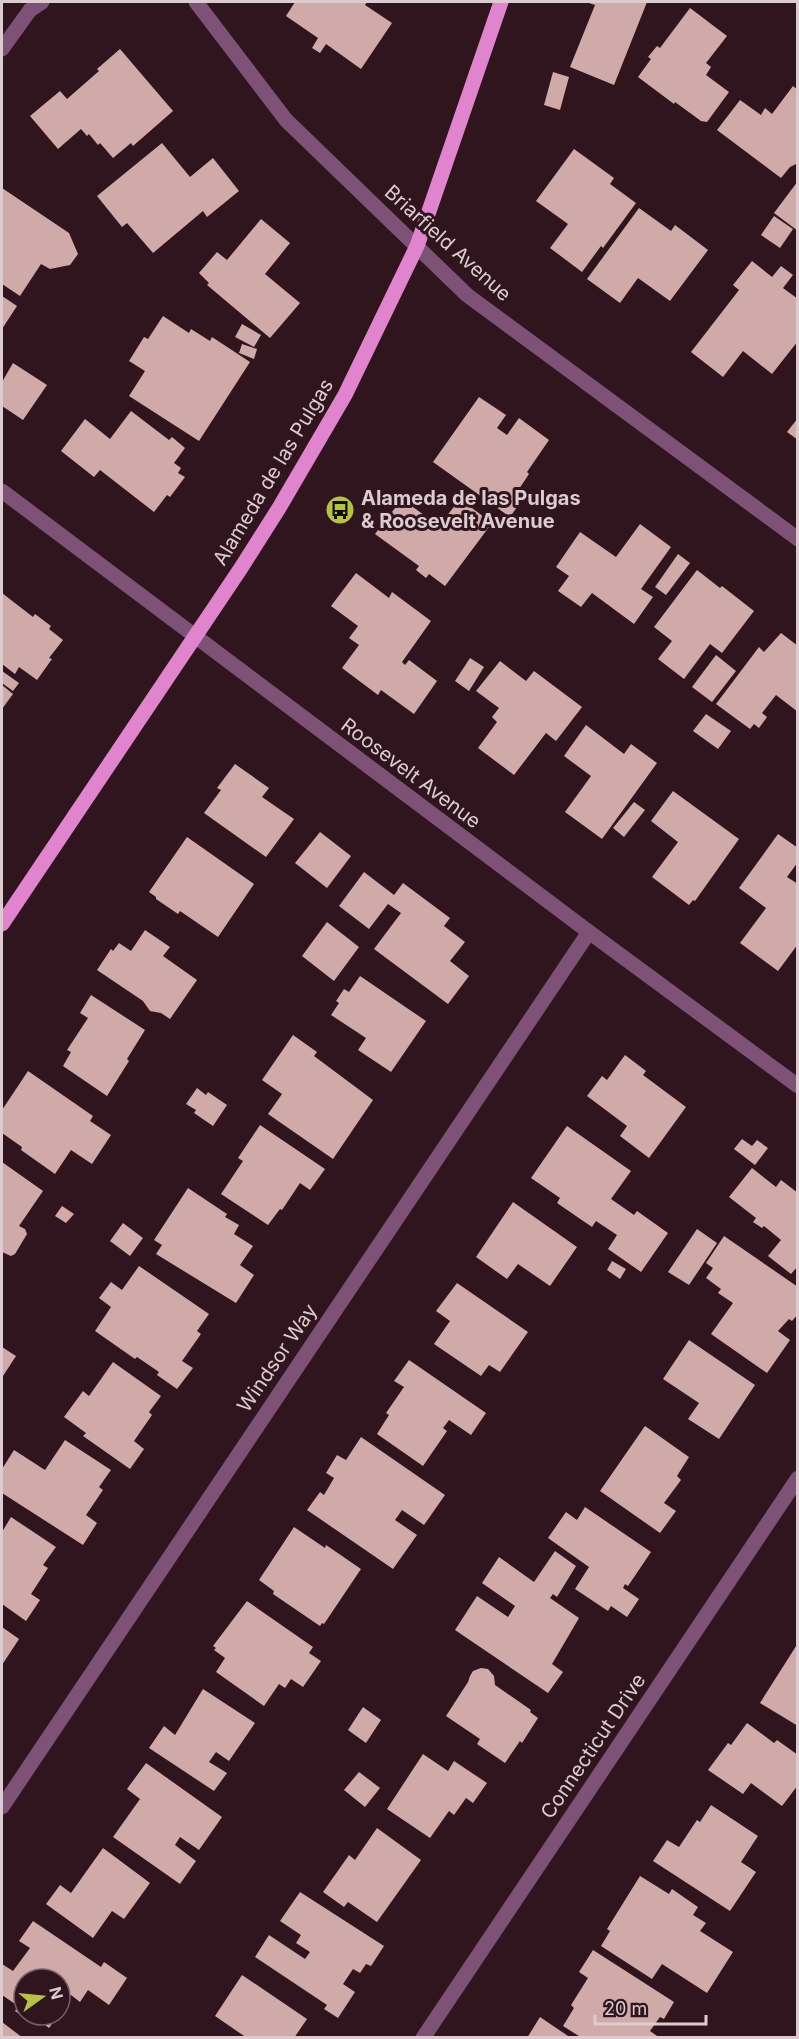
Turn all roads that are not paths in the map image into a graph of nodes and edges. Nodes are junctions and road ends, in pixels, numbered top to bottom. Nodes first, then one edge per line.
1 (42, 2) edge
2 (196, 2) edge
3 (501, 2) edge
4 (2, 49) edge
5 (417, 246) junction
6 (2, 491) edge
7 (798, 539) edge
8 (195, 637) junction
9 (2, 924) edge
10 (589, 932) junction
11 (798, 1086) edge
12 (798, 1478) edge
13 (2, 1807) edge
14 (423, 2037) edge

1 - 4 street
2 - 5 street, Briarfield Avenue
3 - 5 main road, Alameda de las Pulgas
5 - 7 street, Briarfield Avenue
5 - 8 main road, Alameda de las Pulgas
6 - 8 street, Roosevelt Avenue
8 - 9 main road, Alameda de las Pulgas
8 - 10 street, Roosevelt Avenue
10 - 11 street, Roosevelt Avenue
10 - 13 street, Windsor Way
12 - 14 street, Connecticut Drive

